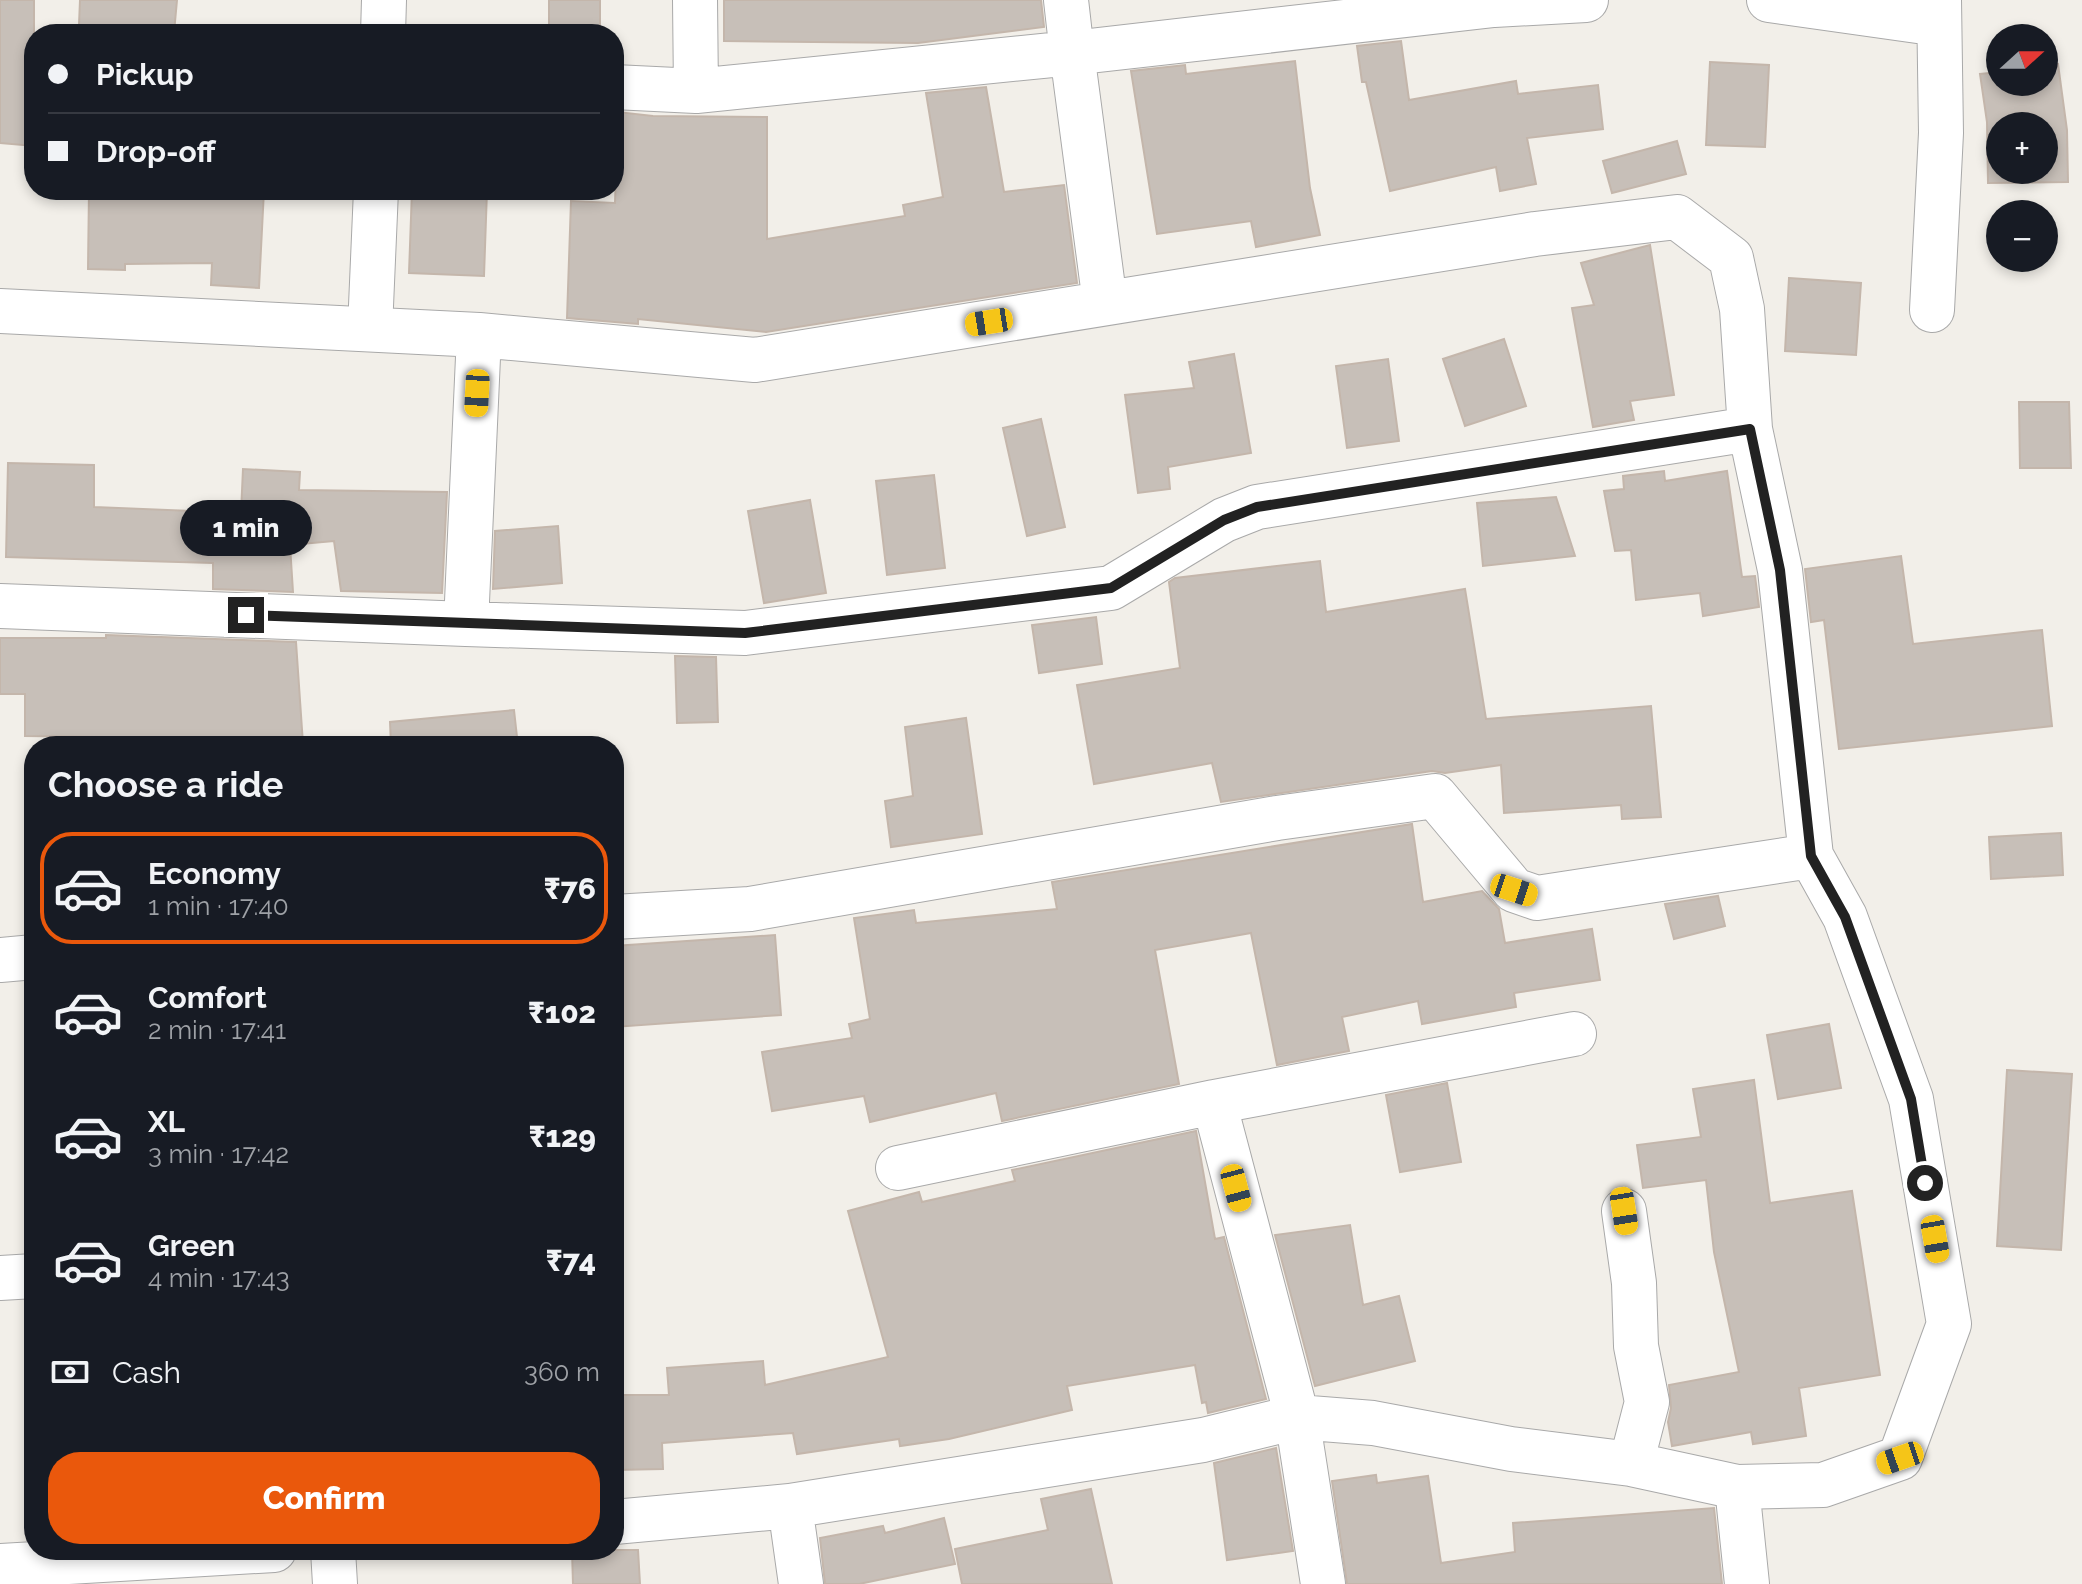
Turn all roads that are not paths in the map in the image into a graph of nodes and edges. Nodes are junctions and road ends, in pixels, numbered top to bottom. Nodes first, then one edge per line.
1 (384, 0) edge
2 (695, 0) edge
3 (1066, 0) edge
4 (1586, 0) edge
5 (1769, 0) edge
6 (1533, 2) edge
7 (1939, 12) edge
8 (383, 24) edge
9 (1072, 53) junction
10 (624, 87) edge
11 (696, 91) junction
12 (376, 200) edge
13 (1105, 303) junction
14 (1932, 310) dead end
15 (0, 311) edge
16 (370, 329) junction
17 (479, 335) junction
18 (1750, 429) junction
19 (0, 606) edge
20 (466, 624) junction
21 (1811, 856) junction
22 (624, 916) edge
23 (24, 958) edge
24 (0, 960) edge
25 (1574, 1034) dead end
26 (1214, 1102) junction
27 (898, 1168) dead end
28 (1624, 1211) dead end
29 (24, 1277) edge
30 (0, 1278) edge
31 (1297, 1417) junction
32 (1631, 1464) junction
33 (1737, 1487) junction
34 (790, 1506) junction
35 (624, 1521) edge
36 (103, 1560) edge
37 (334, 1560) edge
38 (0, 1566) edge
39 (335, 1584) edge
40 (801, 1584) edge
41 (1323, 1584) edge
42 (1747, 1584) edge

1 - 8 street
2 - 11 street
3 - 9 street
4 - 6 street
5 - 7 street
6 - 9 street
7 - 14 street
9 - 11 street
9 - 13 street
10 - 11 street
12 - 16 street
13 - 17 street
13 - 18 street
15 - 16 street
16 - 17 street
17 - 20 street
18 - 20 street
18 - 21 street
19 - 20 street
21 - 22 street
21 - 33 street
23 - 24 street
25 - 26 street
26 - 27 street
26 - 31 street
28 - 32 street
29 - 30 street
31 - 32 street
31 - 34 street
31 - 41 street
32 - 33 street
33 - 42 street
34 - 35 street
34 - 40 street
36 - 38 street
37 - 39 street

